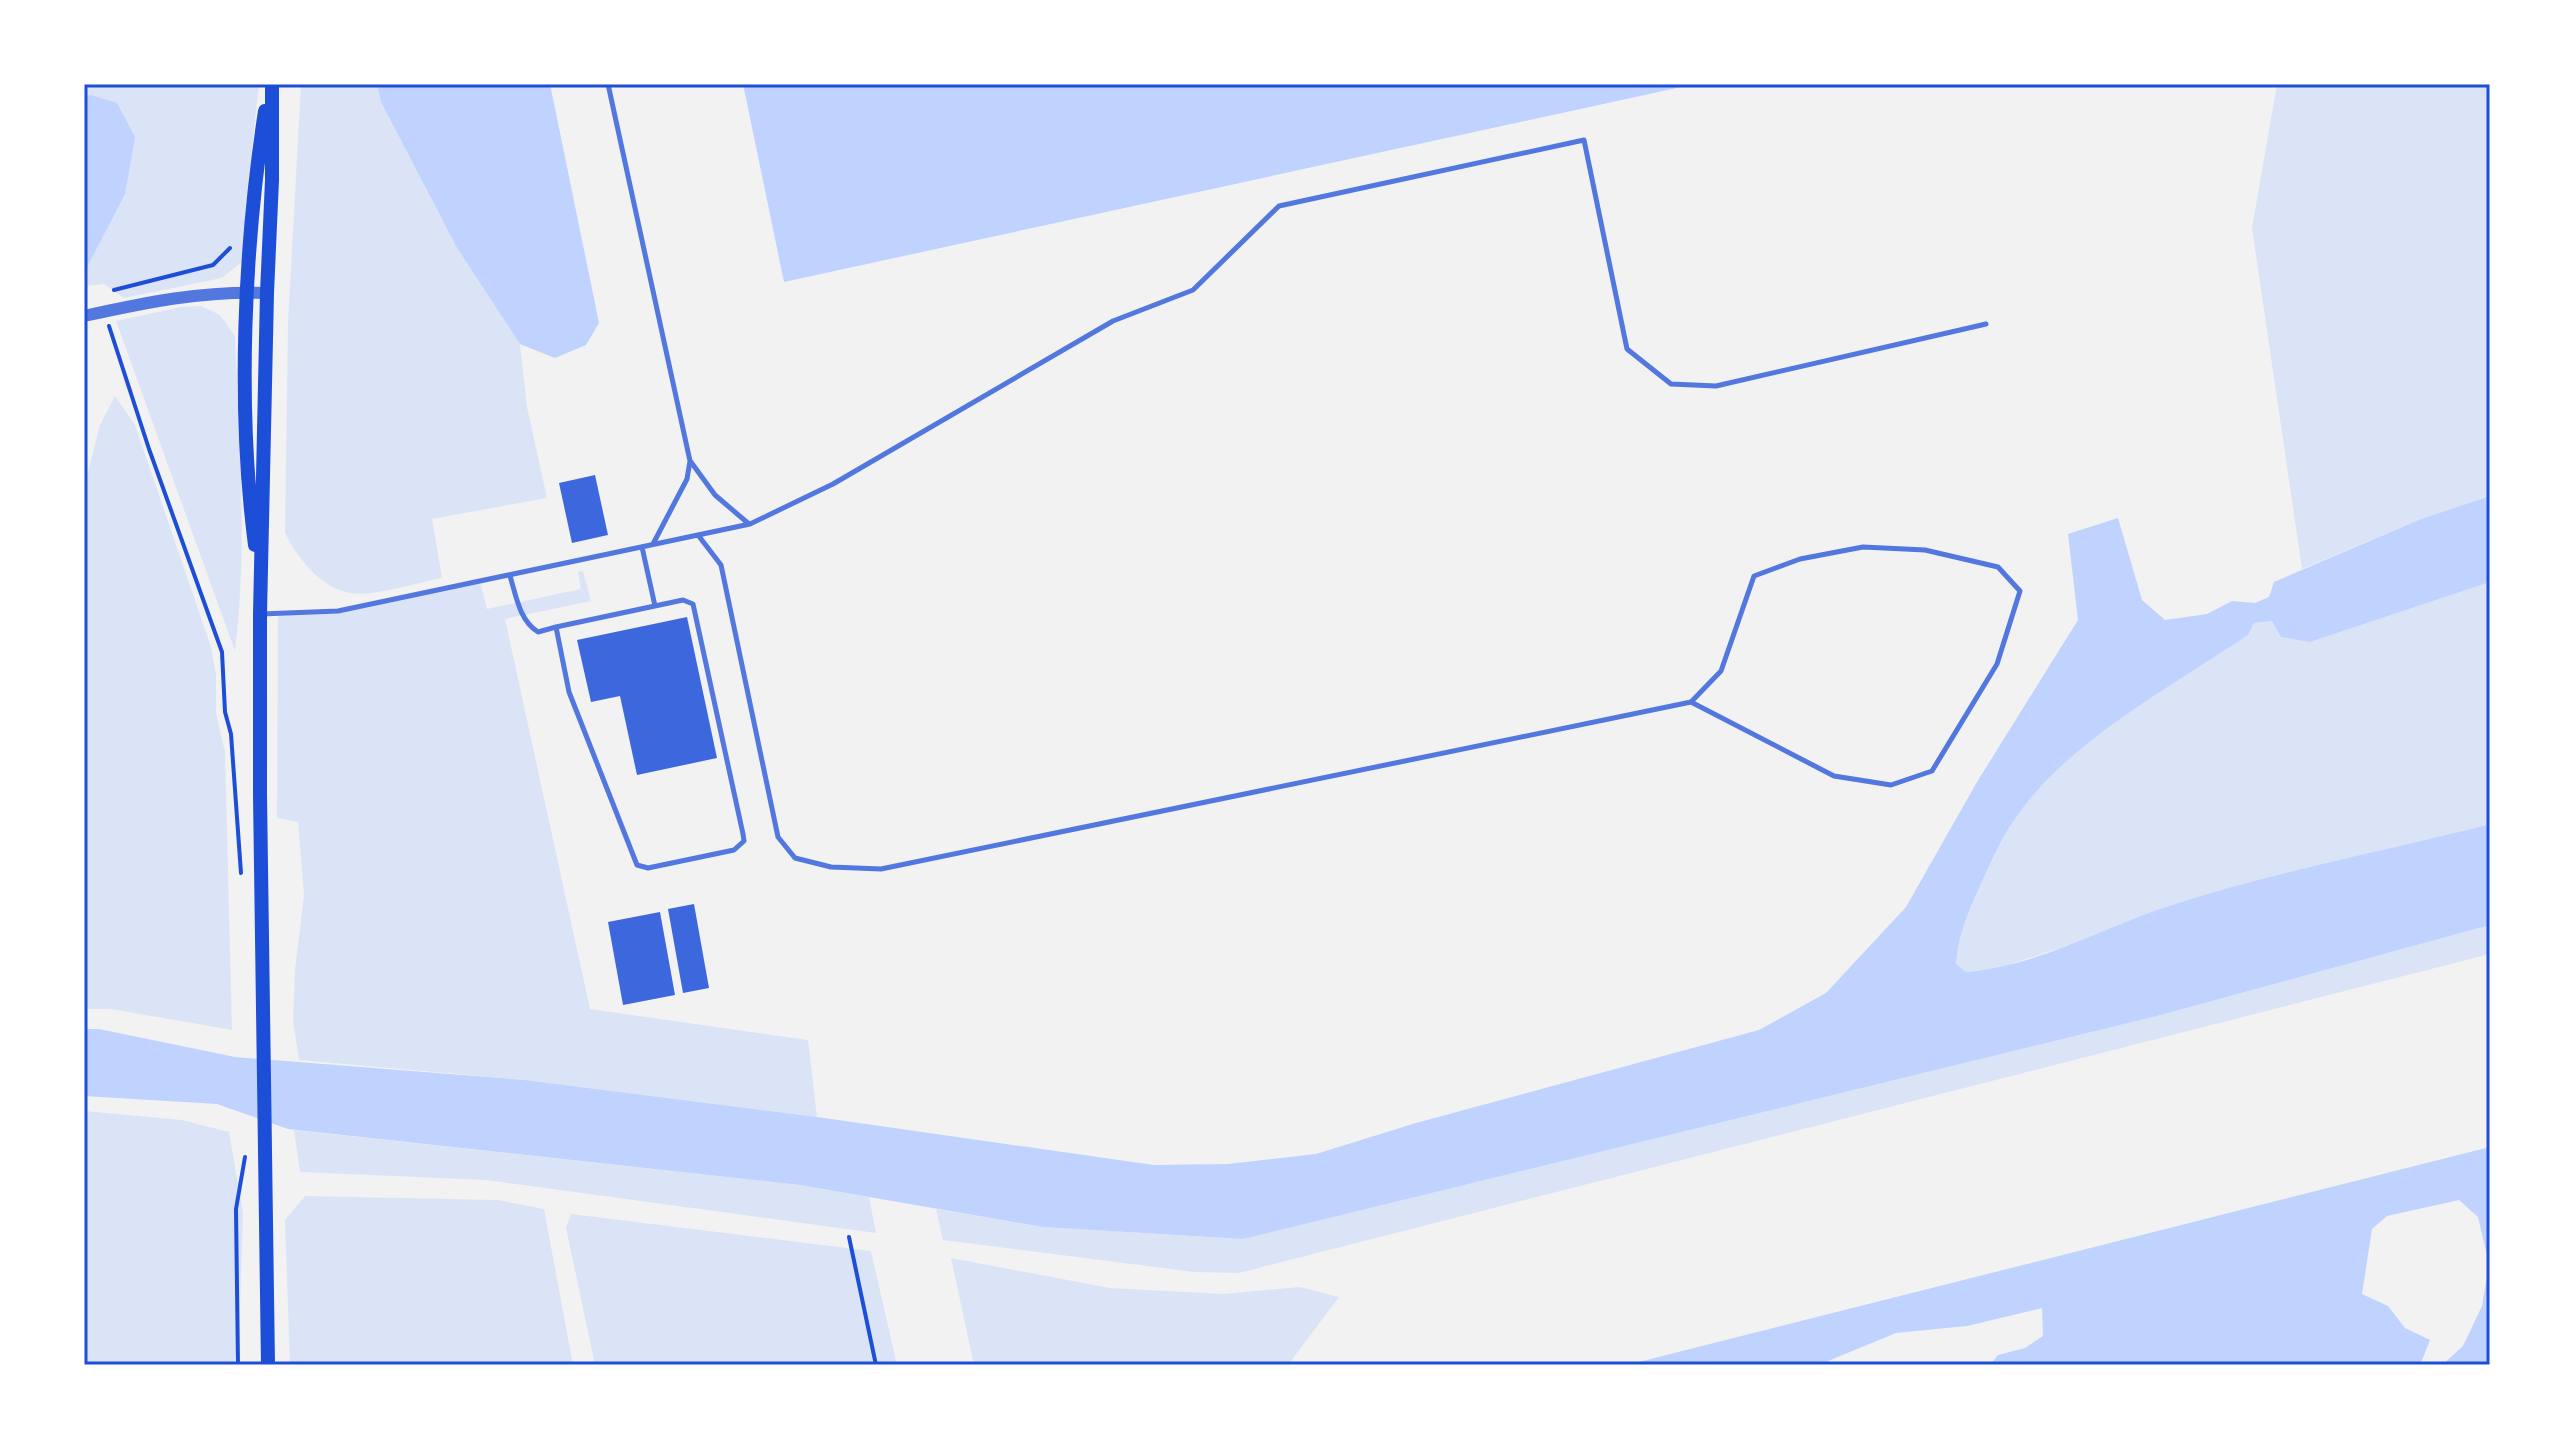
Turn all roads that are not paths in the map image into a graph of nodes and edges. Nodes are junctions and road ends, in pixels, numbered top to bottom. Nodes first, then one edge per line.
1 (270, 84) edge
2 (608, 84) edge
3 (248, 293) junction
4 (267, 293) junction
5 (94, 314) edge
6 (1986, 324) dead end
7 (690, 461) junction
8 (750, 524) junction
9 (698, 535) junction
10 (652, 545) junction
11 (642, 547) junction
12 (510, 576) junction
13 (260, 585) junction
14 (655, 606) junction
15 (260, 614) junction
16 (556, 627) junction
17 (1691, 702) junction
18 (268, 1365) edge

1 - 3 main road
1 - 4 main road
2 - 7 lane
3 - 4 street
3 - 5 street
3 - 13 main road
4 - 13 main road
6 - 8 lane
7 - 8 lane
7 - 10 lane
8 - 9 lane
9 - 10 lane
9 - 17 lane
10 - 11 lane
11 - 12 lane
11 - 14 lane
12 - 15 lane
12 - 16 lane
13 - 15 main road
14 - 16 lane
14 - 16 lane
15 - 18 main road
17 - 17 lane

